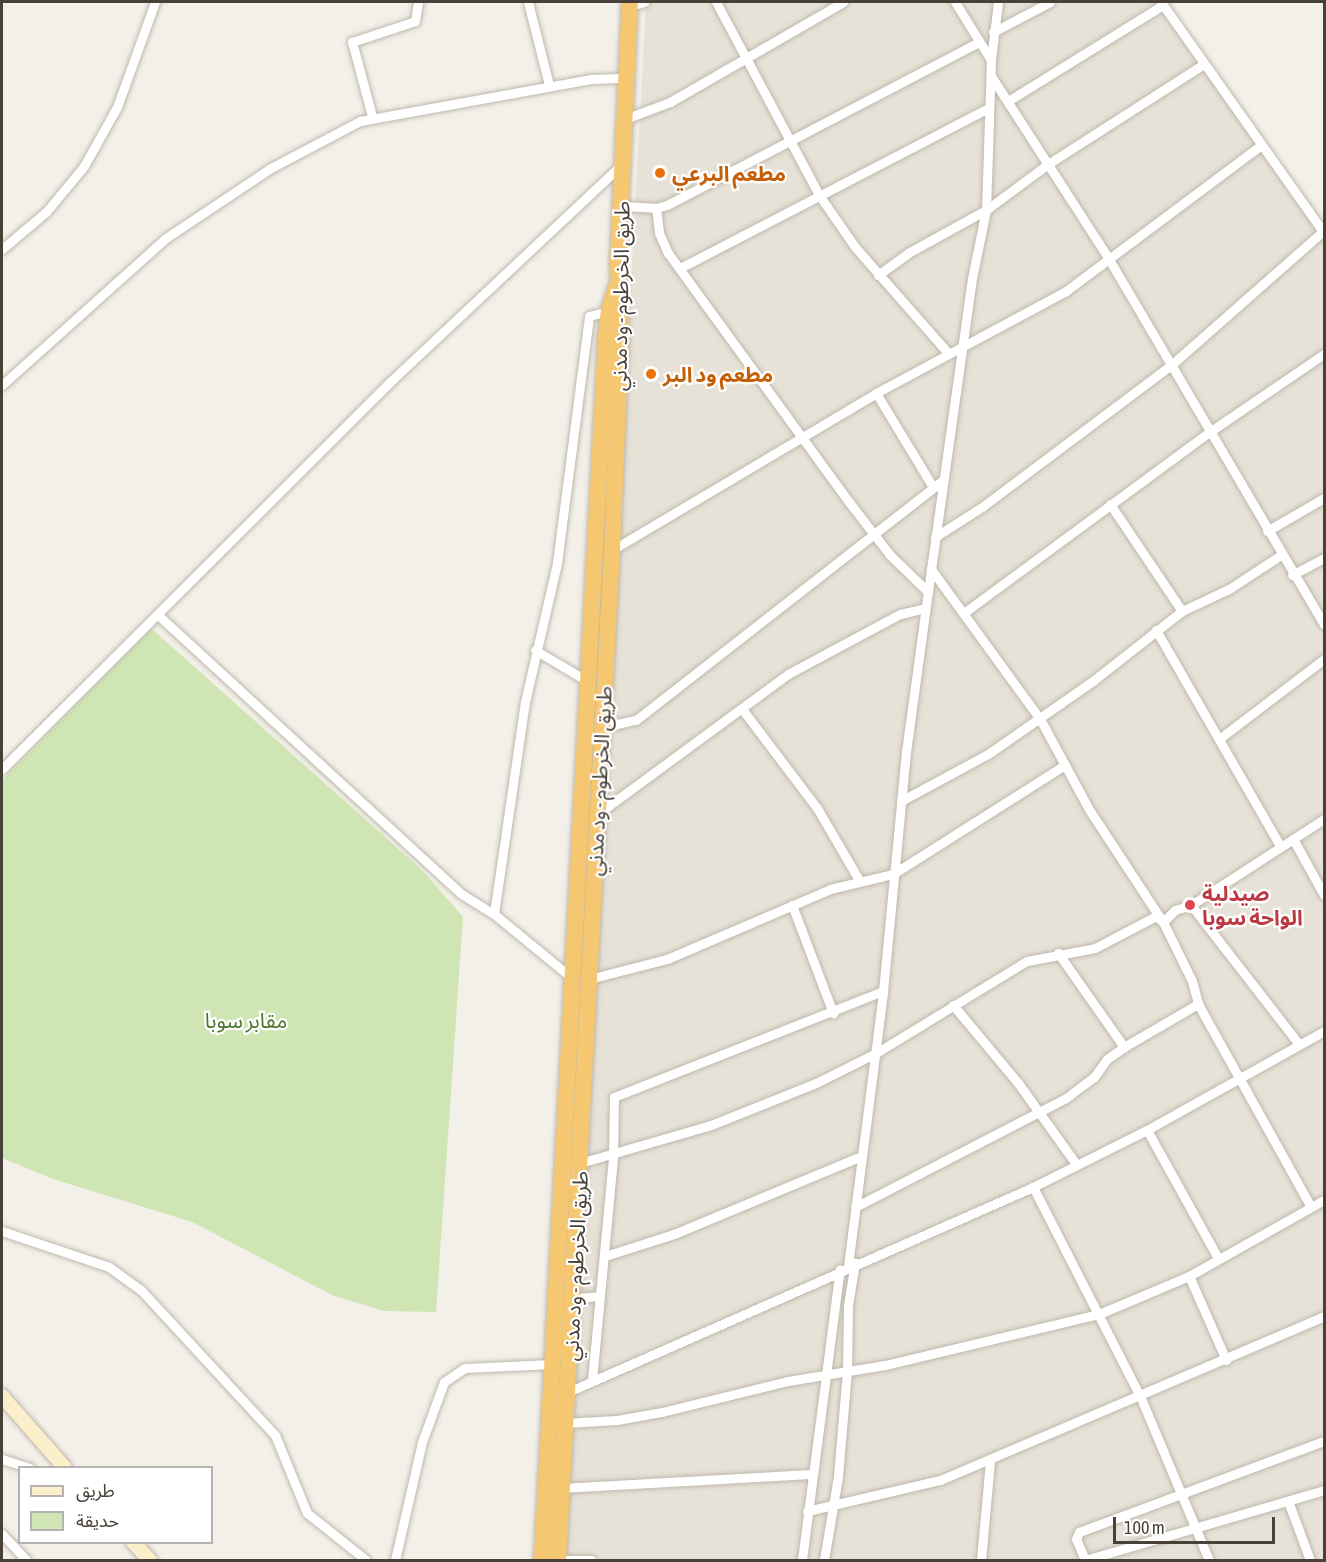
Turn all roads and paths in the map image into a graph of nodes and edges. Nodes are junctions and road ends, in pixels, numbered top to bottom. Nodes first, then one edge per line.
1 (155, 2) edge
2 (418, 2) edge
3 (528, 2) edge
4 (716, 2) edge
5 (843, 2) edge
6 (955, 2) edge
7 (998, 2) edge
8 (1050, 2) edge
9 (635, 3) edge
10 (1162, 3) edge
11 (993, 32) junction
12 (979, 42) junction
13 (745, 57) junction
14 (991, 60) junction
15 (1203, 64) junction
16 (991, 76) junction
17 (627, 78) junction
18 (549, 86) junction
19 (1008, 101) junction
20 (989, 108) junction
21 (372, 116) junction
22 (625, 119) junction
23 (788, 140) junction
24 (1260, 146) junction
25 (623, 163) junction
26 (1048, 164) junction
27 (819, 195) junction
28 (621, 206) junction
29 (656, 208) junction
30 (986, 210) junction
31 (1324, 232) edge
32 (2, 249) edge
33 (1110, 261) junction
34 (680, 268) junction
35 (878, 274) junction
36 (615, 311) junction
37 (962, 346) junction
38 (948, 353) junction
39 (1324, 354) edge
40 (1170, 366) junction
41 (2, 385) edge
42 (876, 393) junction
43 (1208, 433) junction
44 (801, 437) junction
45 (943, 480) junction
46 (933, 487) junction
47 (1324, 498) edge
48 (1110, 504) junction
49 (1267, 531) junction
50 (875, 535) junction
51 (935, 537) junction
52 (612, 550) junction
53 (1281, 555) junction
54 (1324, 558) edge
55 (931, 569) junction
56 (1292, 575) junction
57 (927, 591) junction
58 (925, 608) junction
59 (1182, 611) junction
60 (965, 612) junction
61 (158, 615) junction
62 (1324, 625) edge
63 (1156, 630) junction
64 (535, 650) junction
65 (1324, 659) edge
66 (589, 682) junction
67 (742, 709) junction
68 (1040, 719) junction
69 (600, 728) junction
70 (1219, 739) junction
71 (1063, 766) junction
72 (2, 769) edge
73 (901, 801) junction
74 (598, 813) junction
75 (1324, 819) edge
76 (1293, 839) junction
77 (1281, 847) junction
78 (893, 874) junction
79 (860, 880) junction
80 (1324, 895) edge
81 (792, 905) junction
82 (1191, 905) junction
83 (494, 914) junction
84 (1163, 922) junction
85 (1058, 953) junction
86 (580, 978) junction
87 (883, 991) junction
88 (1198, 1004) junction
89 (954, 1005) junction
90 (833, 1013) junction
91 (1324, 1031) edge
92 (1299, 1044) junction
93 (1124, 1047) junction
94 (876, 1053) junction
95 (1240, 1076) junction
96 (1039, 1113) junction
97 (1147, 1130) junction
98 (613, 1156) junction
99 (861, 1156) junction
100 (580, 1163) junction
101 (1077, 1165) junction
102 (1034, 1187) junction
103 (1324, 1200) edge
104 (855, 1207) junction
105 (1311, 1207) junction
106 (2, 1231) edge
107 (605, 1256) junction
108 (1218, 1258) junction
109 (848, 1266) junction
110 (1189, 1276) junction
111 (600, 1296) junction
112 (573, 1299) junction
113 (1099, 1314) junction
114 (1324, 1316) edge
115 (1226, 1360) junction
116 (552, 1364) junction
117 (847, 1371) junction
118 (826, 1374) junction
119 (592, 1380) junction
120 (568, 1392) junction
121 (2, 1396) edge
122 (1140, 1396) junction
123 (565, 1423) junction
124 (1324, 1441) edge
125 (2, 1459) edge
126 (990, 1461) junction
127 (26, 1466) edge
128 (64, 1466) edge
129 (811, 1474) junction
130 (561, 1488) junction
131 (1324, 1490) edge
132 (1182, 1492) junction
133 (1288, 1501) junction
134 (831, 1506) junction
135 (807, 1511) junction
136 (1195, 1527) junction
137 (2, 1534) edge
138 (135, 1544) edge
139 (26, 1560) edge
140 (150, 1560) edge
141 (366, 1560) edge
142 (395, 1560) edge
143 (552, 1560) edge
144 (591, 1560) edge
145 (802, 1560) edge
146 (824, 1560) edge
147 (981, 1560) edge
148 (1085, 1560) edge
149 (1209, 1560) edge
150 (1310, 1560) edge

1 - 32 street
2 - 21 street
3 - 18 street
4 - 13 street
5 - 13 street
6 - 12 street
7 - 11 street
8 - 11 street
9 - 17 highway, طريق الخرطوم - ود مدني
10 - 15 street
10 - 19 street
11 - 14 street
12 - 14 street
12 - 23 street
13 - 22 street
13 - 23 street
14 - 16 street
15 - 24 street
15 - 26 street
16 - 19 street
16 - 20 street
17 - 18 street
17 - 22 highway, طريق الخرطوم - ود مدني
18 - 21 street
19 - 26 street
20 - 27 street
20 - 30 street
21 - 41 street
22 - 25 highway, طريق الخرطوم - ود مدني
23 - 27 street
23 - 29 street
24 - 31 street
24 - 33 street
25 - 28 highway, طريق الخرطوم - ود مدني
25 - 61 street
26 - 30 street
26 - 33 street
27 - 34 street
27 - 35 street
28 - 29 street
28 - 36 highway, طريق الخرطوم - ود مدني
29 - 34 street
30 - 35 street
30 - 37 street
31 - 40 street
33 - 37 street
33 - 40 street
34 - 44 street
35 - 38 street
36 - 52 highway, طريق الخرطوم - ود مدني
36 - 64 street
36 - 66 highway
37 - 38 street
37 - 45 street
38 - 42 street
39 - 43 street
40 - 43 street
40 - 51 street
42 - 44 street
42 - 46 street
43 - 48 street
43 - 49 street
44 - 50 street
44 - 52 street
45 - 46 street
45 - 51 street
46 - 50 street
47 - 49 street
48 - 59 street
48 - 60 street
49 - 53 street
50 - 57 street
50 - 69 street
51 - 55 street
52 - 69 highway, طريق الخرطوم - ود مدني
53 - 56 street
53 - 59 street
54 - 56 street
55 - 57 street
55 - 60 street
56 - 62 street
57 - 58 street
58 - 67 street
58 - 73 street
59 - 63 street
60 - 68 street
61 - 72 street
61 - 83 street
63 - 68 street
63 - 70 street
64 - 66 street
64 - 83 street
65 - 70 street
66 - 86 highway
67 - 74 street
67 - 79 street
68 - 71 street
68 - 73 street
69 - 74 highway, طريق الخرطوم - ود مدني
70 - 77 street
71 - 78 street
71 - 84 street
73 - 78 street
74 - 86 highway, طريق الخرطوم - ود مدني
75 - 76 street
76 - 77 street
76 - 80 street
77 - 82 street
78 - 79 street
78 - 87 street
79 - 81 street
81 - 86 street
81 - 90 street
82 - 84 street
82 - 92 street
83 - 86 street
84 - 85 street
84 - 88 street
85 - 89 street
85 - 93 street
86 - 100 highway, طريق الخرطوم - ود مدني
86 - 116 highway
87 - 90 street
87 - 94 street
88 - 93 street
88 - 95 street
89 - 94 street
89 - 96 street
90 - 98 street
91 - 92 street
92 - 95 street
93 - 96 street
94 - 98 street
94 - 99 street
95 - 97 street
95 - 105 street
96 - 101 street
96 - 104 street
97 - 101 street
97 - 108 street
98 - 100 street
98 - 107 street
99 - 104 street
99 - 107 street
100 - 112 highway, طريق الخرطوم - ود مدني
101 - 102 street
102 - 109 street
102 - 113 street
103 - 105 street
104 - 109 street
105 - 108 street
106 - 141 street
107 - 111 street
108 - 110 street
109 - 117 street
109 - 118 street
109 - 119 street
110 - 113 street
110 - 115 street
111 - 112 street
111 - 119 street
112 - 120 highway, طريق الخرطوم - ود مدني
113 - 117 street
113 - 122 street
114 - 115 street
115 - 122 street
116 - 142 street
116 - 143 highway
117 - 118 street
117 - 134 street
118 - 123 street
118 - 129 street
119 - 120 street
120 - 123 highway, طريق الخرطوم - ود مدني
121 - 128 street
122 - 126 street
122 - 132 street
123 - 130 highway, طريق الخرطوم - ود مدني
124 - 132 street
125 - 127 street
126 - 134 street
126 - 147 street
129 - 130 street
129 - 135 street
130 - 143 highway, طريق الخرطوم - ود مدني
131 - 133 street
132 - 136 street
132 - 148 street
133 - 136 street
133 - 150 street
134 - 135 street
134 - 146 street
135 - 145 street
136 - 148 street
136 - 149 street
137 - 139 street
138 - 140 street
143 - 144 street

